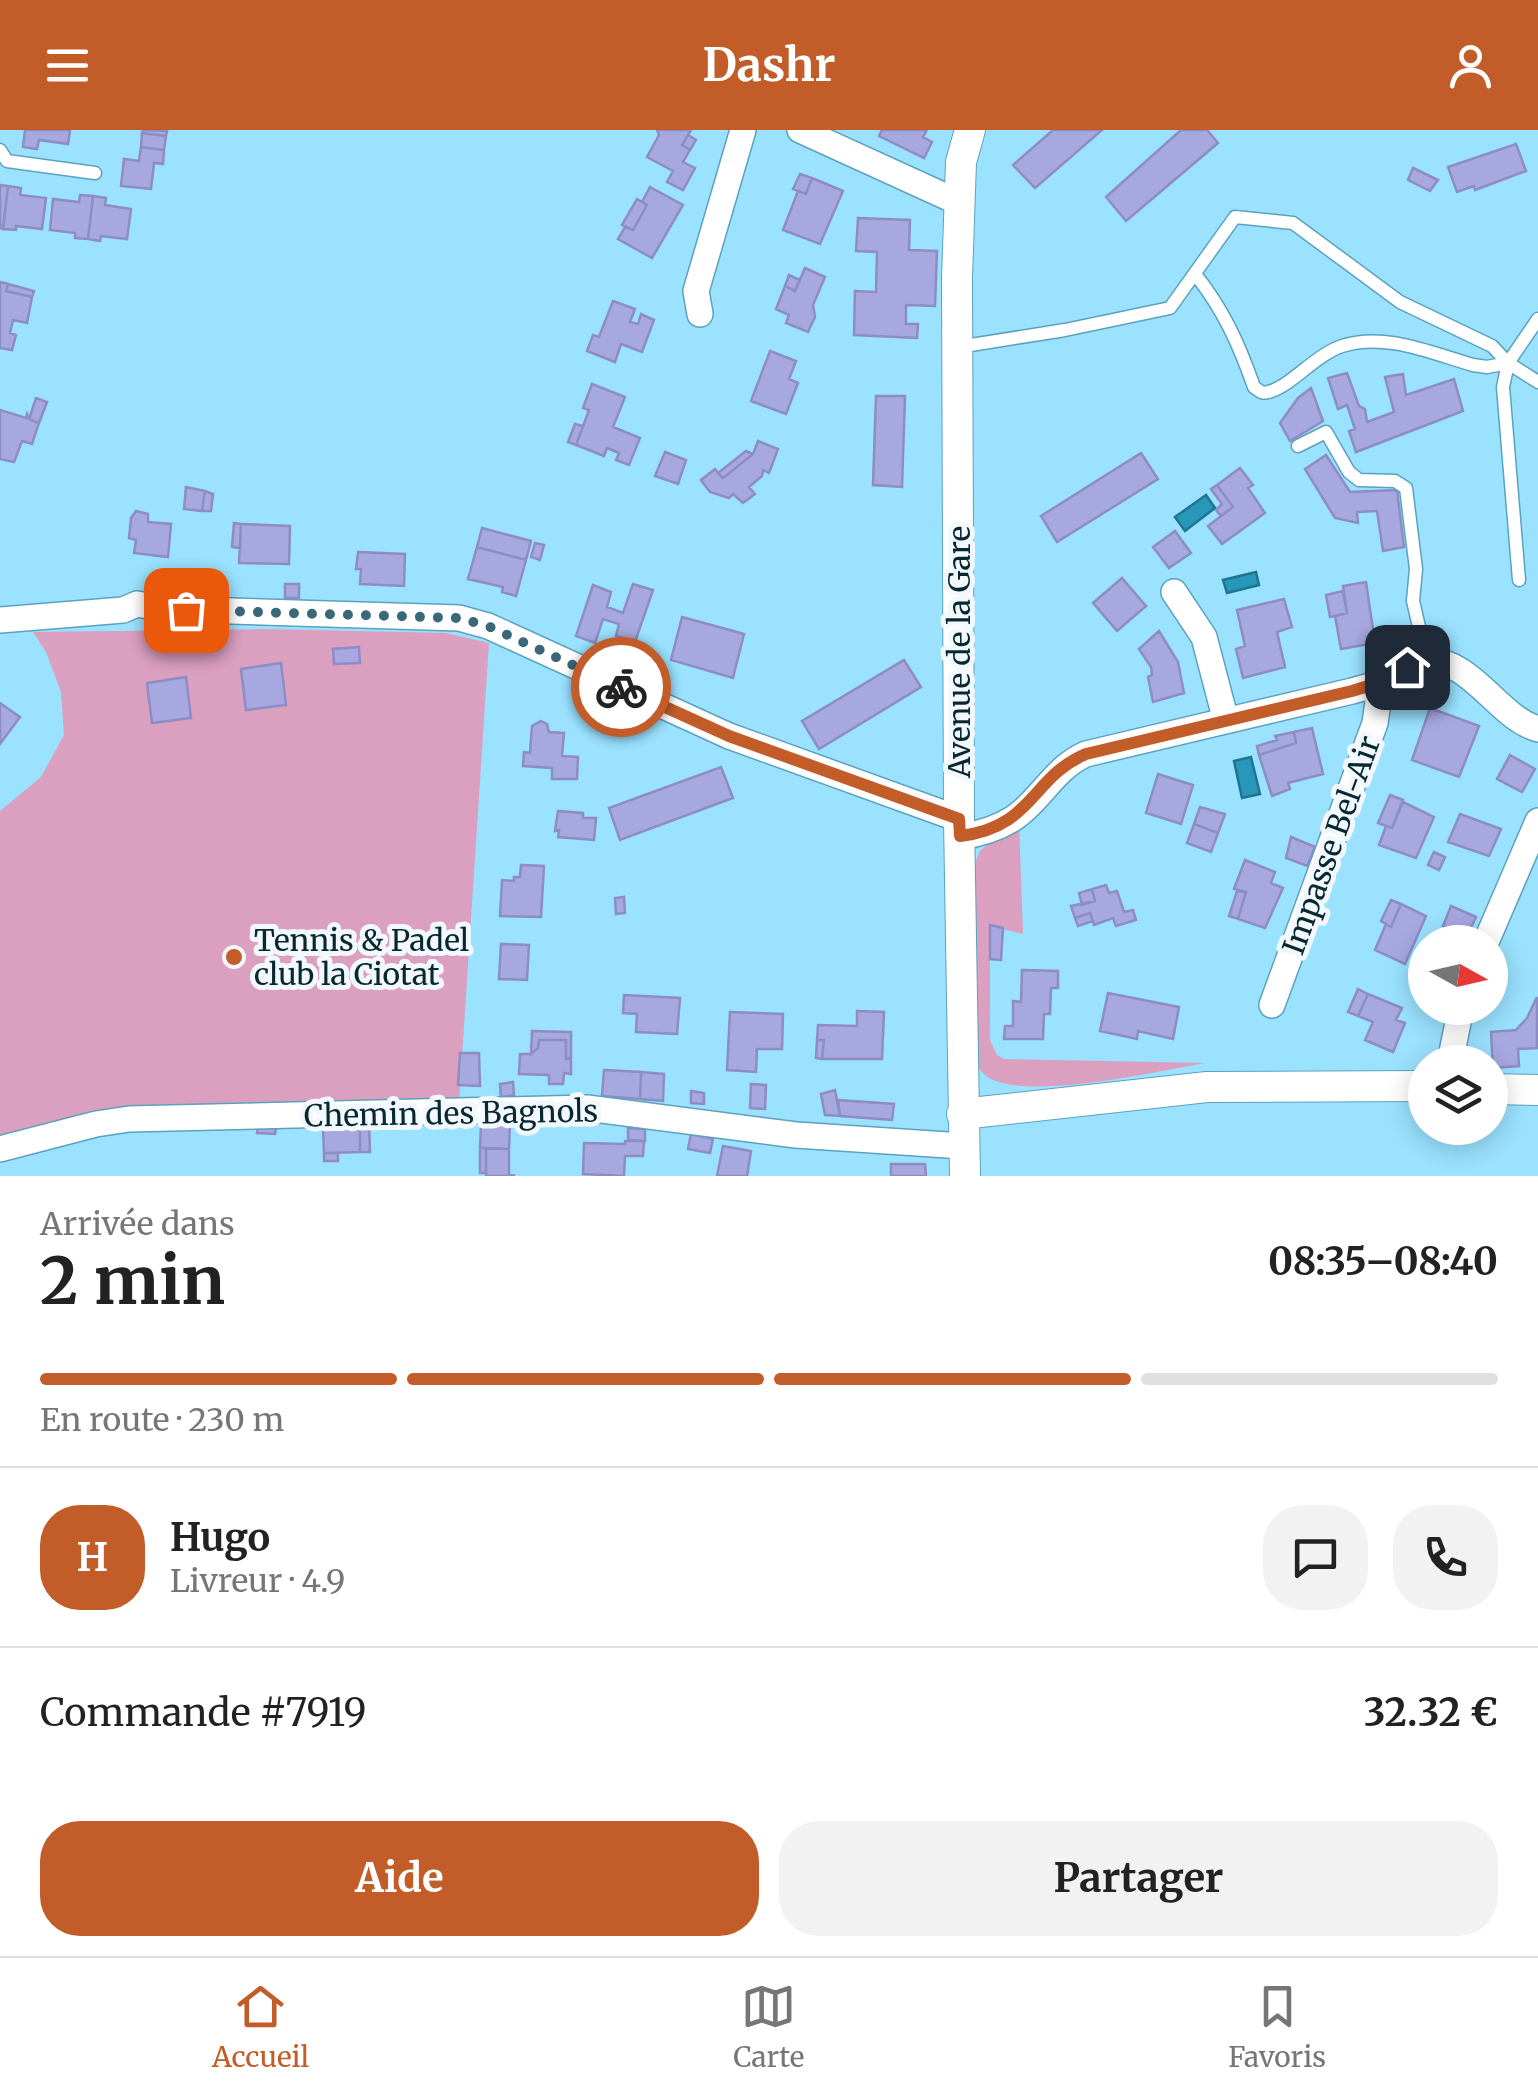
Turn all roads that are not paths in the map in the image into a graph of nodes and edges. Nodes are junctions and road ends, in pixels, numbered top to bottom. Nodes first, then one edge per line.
1 (743, 130) edge
2 (800, 130) edge
3 (970, 130) edge
4 (838, 138) edge
5 (0, 150) edge
6 (95, 172) dead end
7 (960, 203) junction
8 (1195, 274) junction
9 (700, 314) dead end
10 (1538, 319) edge
11 (958, 347) junction
12 (1508, 363) junction
13 (1538, 382) edge
14 (1298, 446) dead end
15 (1519, 580) dead end
16 (1174, 592) dead end
17 (0, 620) edge
18 (1427, 661) junction
19 (1381, 682) junction
20 (1226, 721) junction
21 (1538, 730) edge
22 (1538, 821) edge
23 (959, 828) junction
24 (1493, 925) edge
25 (1272, 1005) dead end
26 (1408, 1086) edge
27 (1508, 1089) edge
28 (1538, 1090) edge
29 (962, 1114) junction
30 (0, 1148) edge
31 (964, 1161) edge

1 - 9 street
2 - 4 street
3 - 7 street, Avenue de la Gare
4 - 7 street
5 - 6 lane
7 - 11 street, Avenue de la Gare
8 - 11 lane
8 - 12 lane
8 - 12 lane
10 - 12 lane
11 - 23 street, Avenue de la Gare
12 - 13 lane
12 - 15 lane
14 - 18 lane
16 - 20 street
17 - 23 street
18 - 19 street
18 - 21 street
19 - 20 street
19 - 25 street, Impasse Bel-Air
20 - 23 street
22 - 24 street
23 - 29 street, Avenue de la Gare
26 - 29 street
27 - 28 street
29 - 31 street, Avenue de la Gare
30 - 31 street, Chemin des Bagnols

